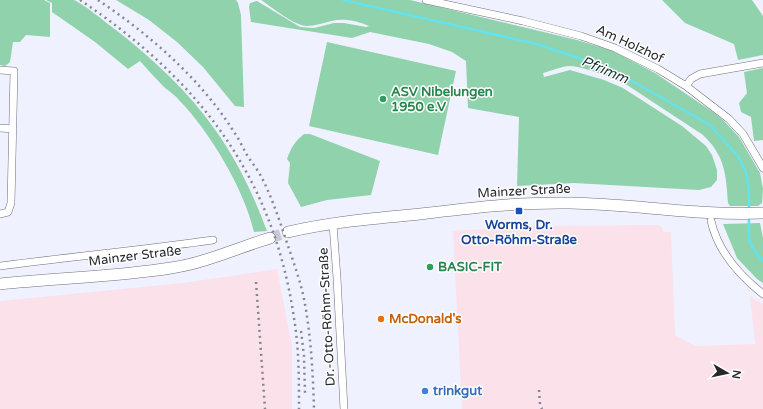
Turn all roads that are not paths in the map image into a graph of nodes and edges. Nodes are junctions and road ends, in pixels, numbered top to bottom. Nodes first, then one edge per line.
1 (426, 0) edge
2 (763, 63) edge
3 (0, 70) edge
4 (686, 86) junction
5 (0, 128) edge
6 (13, 129) junction
7 (763, 168) edge
8 (763, 212) edge
9 (0, 214) edge
10 (711, 217) junction
11 (333, 224) junction
12 (288, 232) tunnel mouth
13 (270, 238) tunnel mouth
14 (213, 240) dead end
15 (0, 266) edge
16 (0, 284) edge
17 (763, 294) edge
18 (344, 409) edge

1 - 4 street, Am Holzhof
2 - 4 street
3 - 6 street
4 - 7 street, Am Holzhof
5 - 6 street
6 - 9 street
8 - 10 main road, Mainzer Straße
10 - 11 main road, Mainzer Straße
10 - 17 street
11 - 12 main road, Mainzer Straße
11 - 18 street, Dr.-Otto-Röhm-Straße
13 - 16 main road, Mainzer Straße
14 - 15 street, Mainzer Straße

